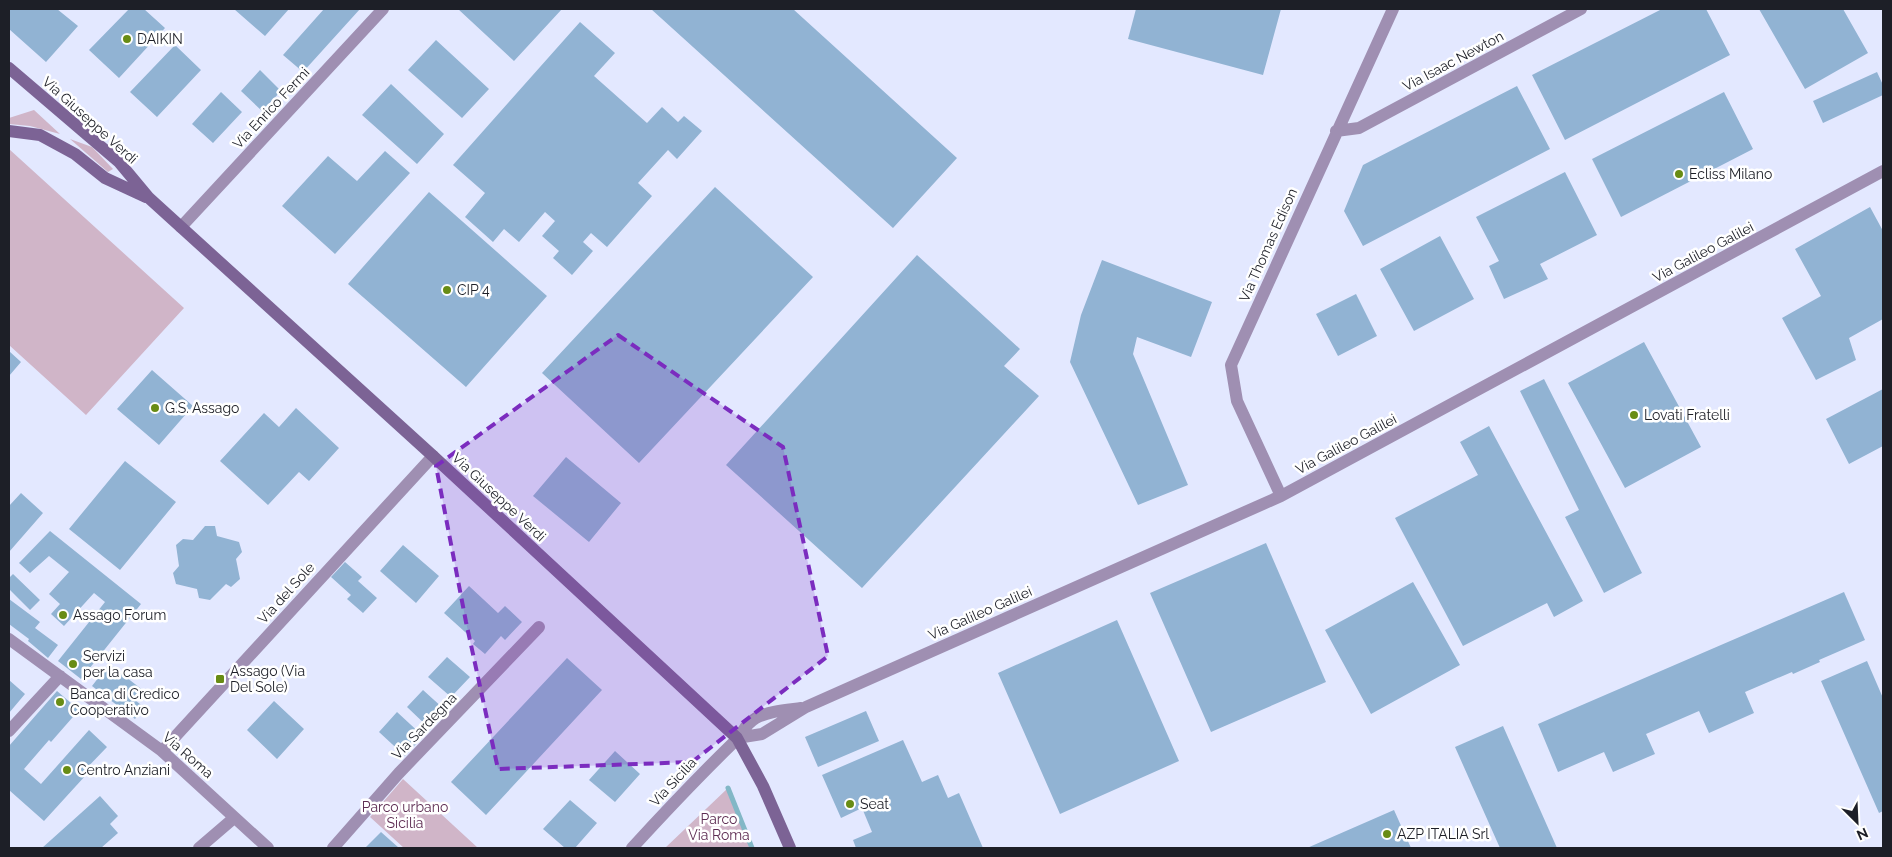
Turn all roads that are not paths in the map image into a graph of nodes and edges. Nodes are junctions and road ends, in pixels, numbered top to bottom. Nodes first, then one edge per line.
1 (383, 9) edge
2 (1393, 9) edge
3 (1581, 9) edge
4 (9, 68) edge
5 (9, 131) edge
6 (1336, 131) junction
7 (1883, 172) edge
8 (149, 198) junction
9 (181, 227) junction
10 (432, 456) junction
11 (1281, 496) junction
12 (539, 627) dead end
13 (9, 639) edge
14 (60, 676) junction
15 (9, 731) edge
16 (738, 738) junction
17 (162, 751) junction
18 (234, 818) junction
19 (199, 848) edge
20 (268, 848) edge
21 (333, 848) edge
22 (632, 848) edge
23 (790, 848) edge

1 - 9 street, Via Enrico Fermi
2 - 6 street, Via Thomas Edison
3 - 6 street, Via Isaac Newton
4 - 8 main road, Via Giuseppe Verdi
5 - 8 main road, Via Giuseppe Verdi
6 - 11 street, Via Thomas Edison
7 - 11 street, Via Galileo Galilei
8 - 9 main road, Via Giuseppe Verdi
9 - 10 main road, Via Giuseppe Verdi
10 - 16 main road, Via Giuseppe Verdi
10 - 17 street, Via del Sole
11 - 16 street, Via Galileo Galilei
12 - 21 street, Via Sardegna
13 - 14 street, Via Roma
14 - 15 street
14 - 17 street, Via Roma
16 - 22 street, Via Sicilia
16 - 23 main road, Via Giuseppe Verdi
17 - 18 street, Via Roma
18 - 19 street
18 - 20 street, Via Roma

